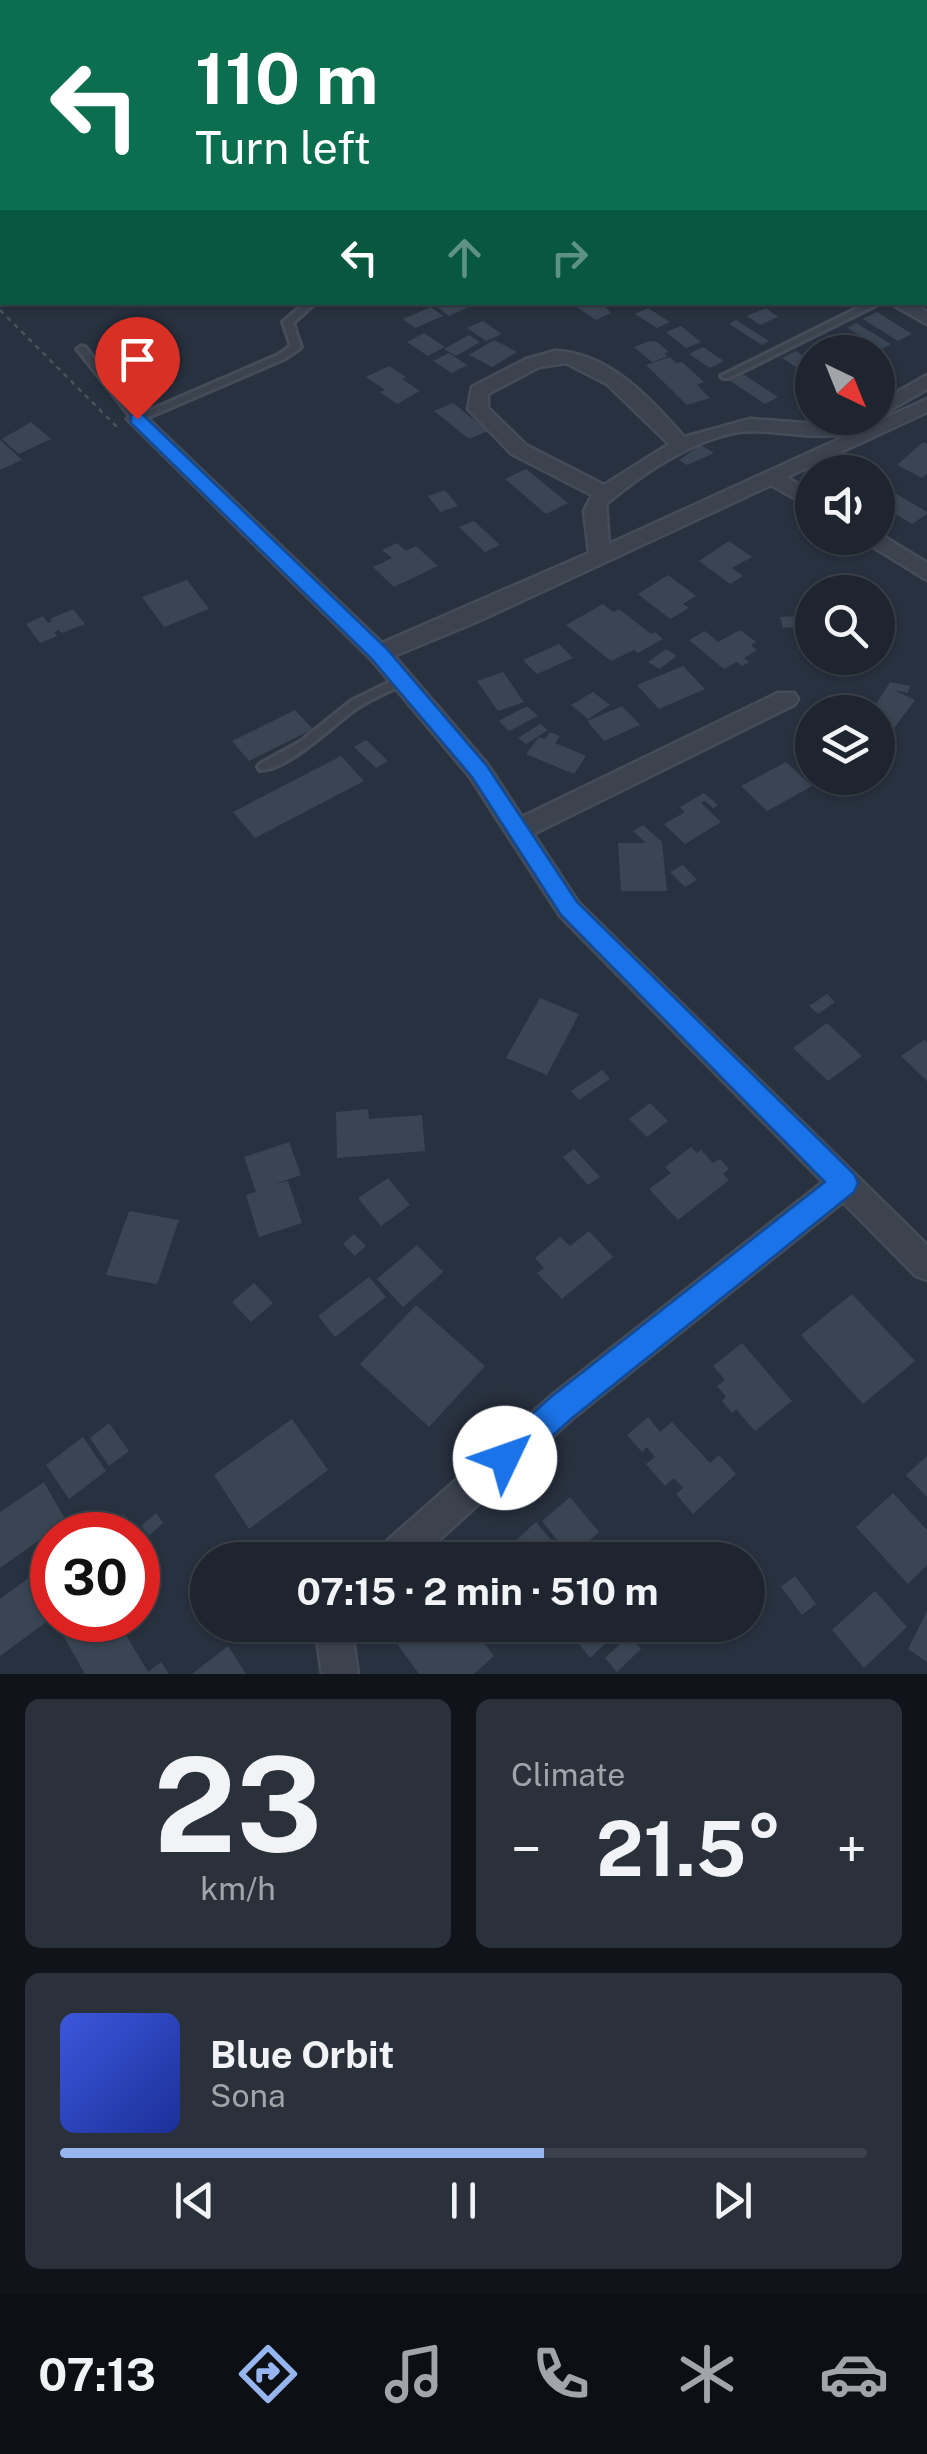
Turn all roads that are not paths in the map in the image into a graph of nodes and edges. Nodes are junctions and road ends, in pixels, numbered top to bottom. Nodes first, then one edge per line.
1 (308, 305) edge
2 (872, 305) edge
3 (902, 305) edge
4 (927, 320) edge
5 (82, 349) dead end
6 (726, 376) dead end
7 (927, 380) edge
8 (895, 401) edge
9 (927, 405) edge
10 (137, 419) junction
11 (795, 429) edge
12 (682, 447) junction
13 (773, 477) junction
14 (795, 491) edge
15 (606, 493) junction
16 (895, 553) edge
17 (600, 556) junction
18 (927, 573) edge
19 (379, 653) junction
20 (402, 680) junction
21 (786, 698) dead end
22 (264, 766) dead end
23 (516, 831) junction
24 (844, 1183) junction
25 (927, 1266) edge
26 (411, 1542) edge
27 (334, 1642) edge
28 (340, 1674) edge

1 - 10 lane
2 - 6 lane
3 - 4 street
5 - 10 lane
7 - 8 street
9 - 13 street
10 - 19 street
11 - 12 street
12 - 15 street
12 - 15 street
13 - 14 street
13 - 17 street
15 - 17 street
16 - 18 street
17 - 19 street
19 - 20 street
20 - 22 lane
20 - 23 street
21 - 23 street
23 - 24 street
24 - 25 street
24 - 26 street
27 - 28 street

